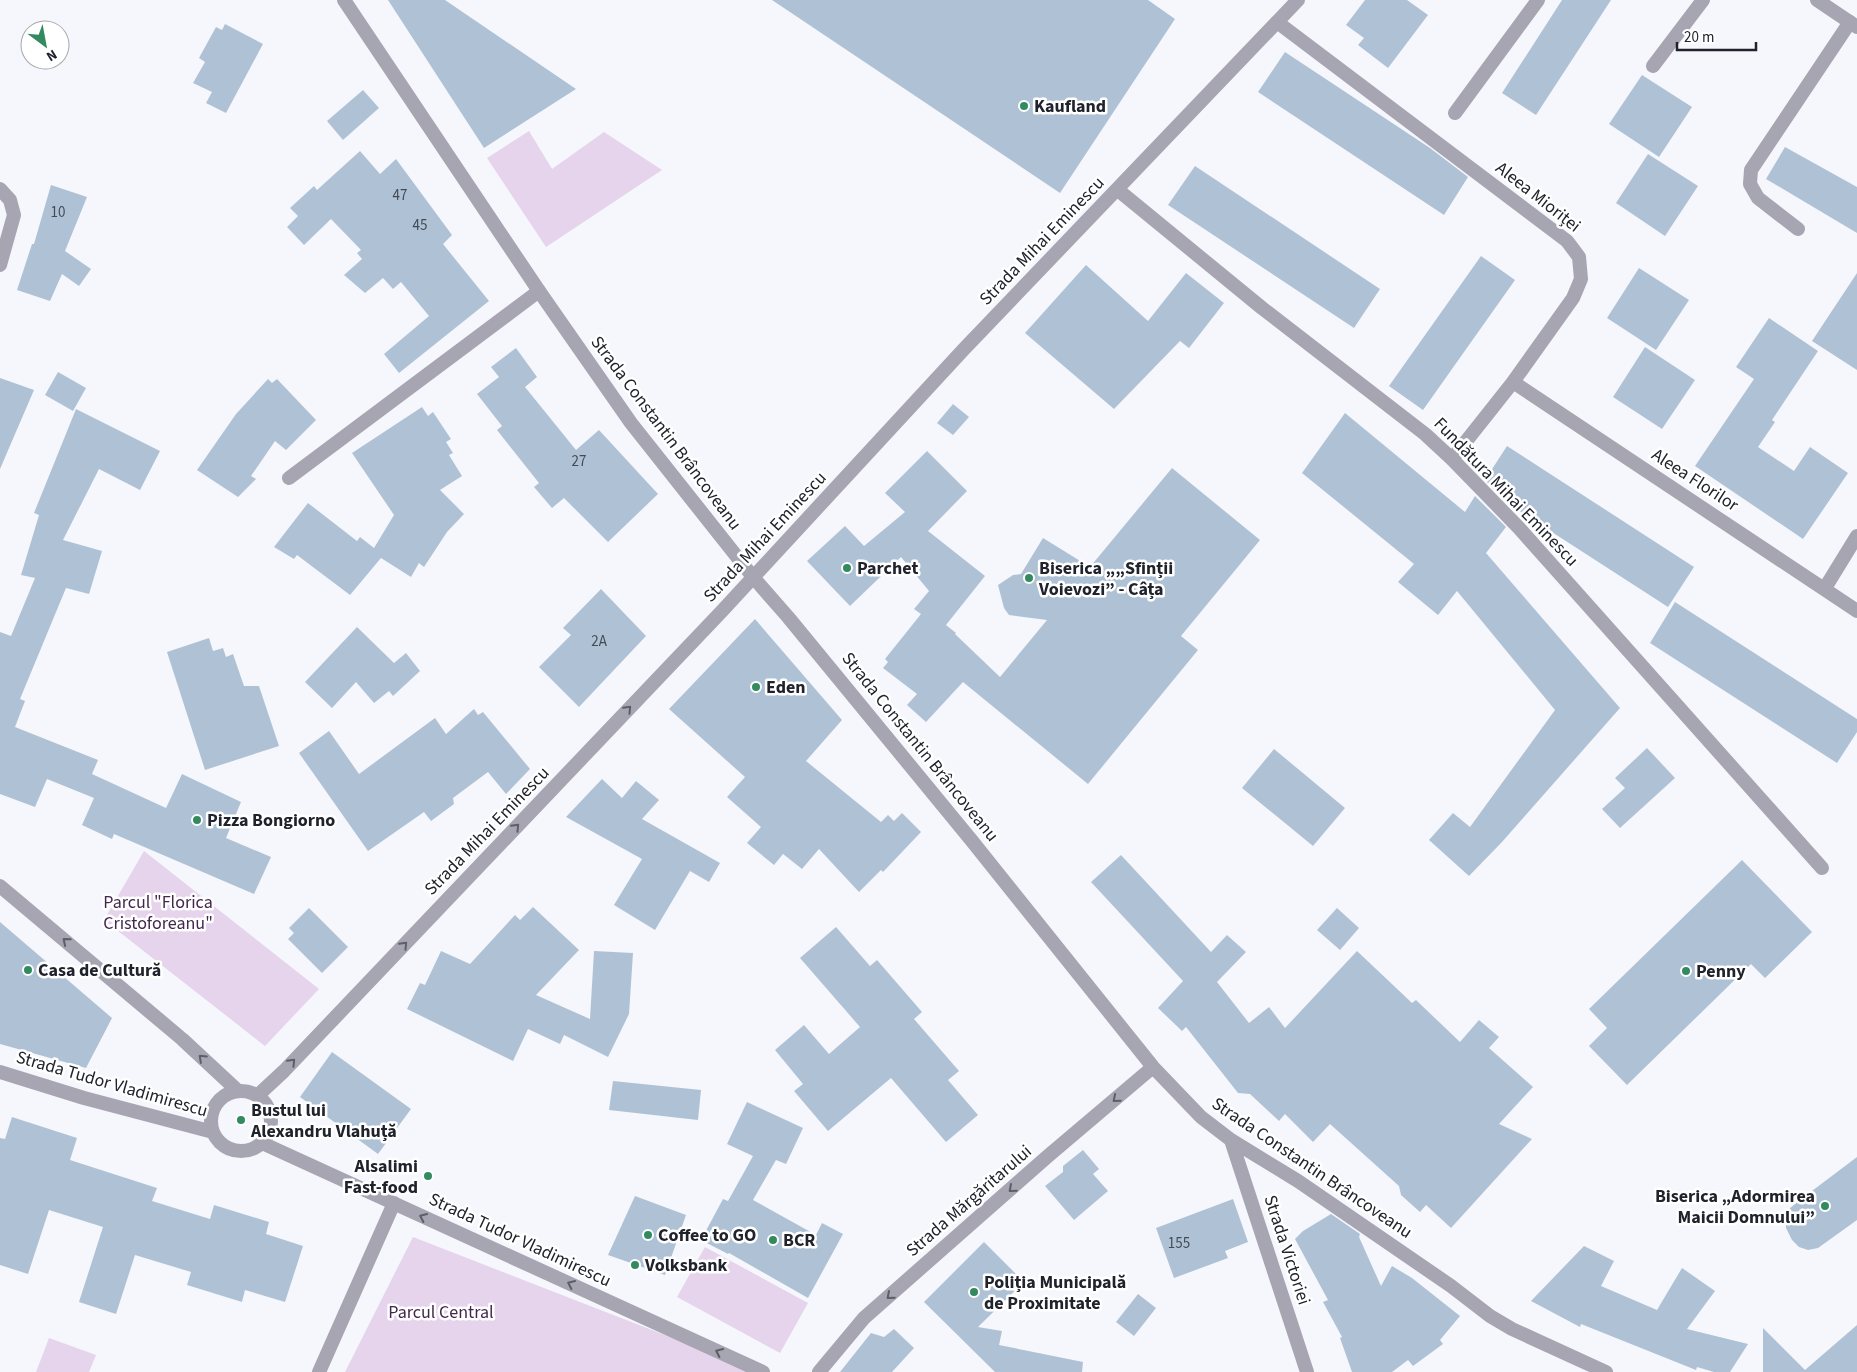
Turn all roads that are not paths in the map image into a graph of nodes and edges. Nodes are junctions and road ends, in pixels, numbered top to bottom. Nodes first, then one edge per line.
1 (344, 0) edge
2 (1298, 0) edge
3 (1538, 0) edge
4 (1703, 0) edge
5 (1817, 0) edge
6 (1277, 22) junction
7 (1853, 24) edge
8 (1653, 66) dead end
9 (1454, 113) dead end
10 (0, 189) edge
11 (1118, 190) junction
12 (1798, 229) dead end
13 (0, 265) edge
14 (539, 291) junction
15 (1513, 382) junction
16 (1452, 459) junction
17 (289, 478) dead end
18 (1857, 536) edge
19 (753, 577) junction
20 (1824, 588) junction
21 (1857, 611) edge
22 (1822, 868) dead end
23 (0, 886) edge
24 (1154, 1067) junction
25 (0, 1072) edge
26 (238, 1092) junction
27 (257, 1096) junction
28 (213, 1132) junction
29 (1231, 1140) junction
30 (262, 1142) junction
31 (394, 1203) junction
32 (319, 1372) edge
33 (763, 1372) edge
34 (819, 1372) edge
35 (1307, 1372) edge
36 (1606, 1372) edge

1 - 14 street, Strada Constantin Brâncoveanu
2 - 6 street, Strada Mihai Eminescu
3 - 9 street
4 - 8 street
5 - 7 street
6 - 11 street, Strada Mihai Eminescu
6 - 15 street, Aleea Mioriței
7 - 12 street
10 - 13 street
11 - 16 street, Fundătura Mihai Eminescu
11 - 19 street, Strada Mihai Eminescu
14 - 17 street
14 - 19 street, Strada Constantin Brâncoveanu
15 - 16 street, Aleea Mioriței
15 - 20 street, Aleea Florilor
16 - 22 street, Fundătura Mihai Eminescu
18 - 20 street
19 - 24 street, Strada Constantin Brâncoveanu
27 -> 19 street, Strada Mihai Eminescu
20 - 21 street, Aleea Florilor
26 -> 23 street
24 - 29 street, Strada Constantin Brâncoveanu
24 -> 34 street, Strada Mărgăritarului
25 - 28 street, Strada Tudor Vladimirescu
26 - 27 street
26 - 28 street, Strada Tudor Vladimirescu
27 - 30 street
28 - 30 street, Strada Tudor Vladimirescu
29 - 35 street, Strada Victoriei
29 - 36 street, Strada Constantin Brâncoveanu
30 - 31 street, Strada Tudor Vladimirescu
31 - 32 street
33 -> 31 street, Strada Tudor Vladimirescu

